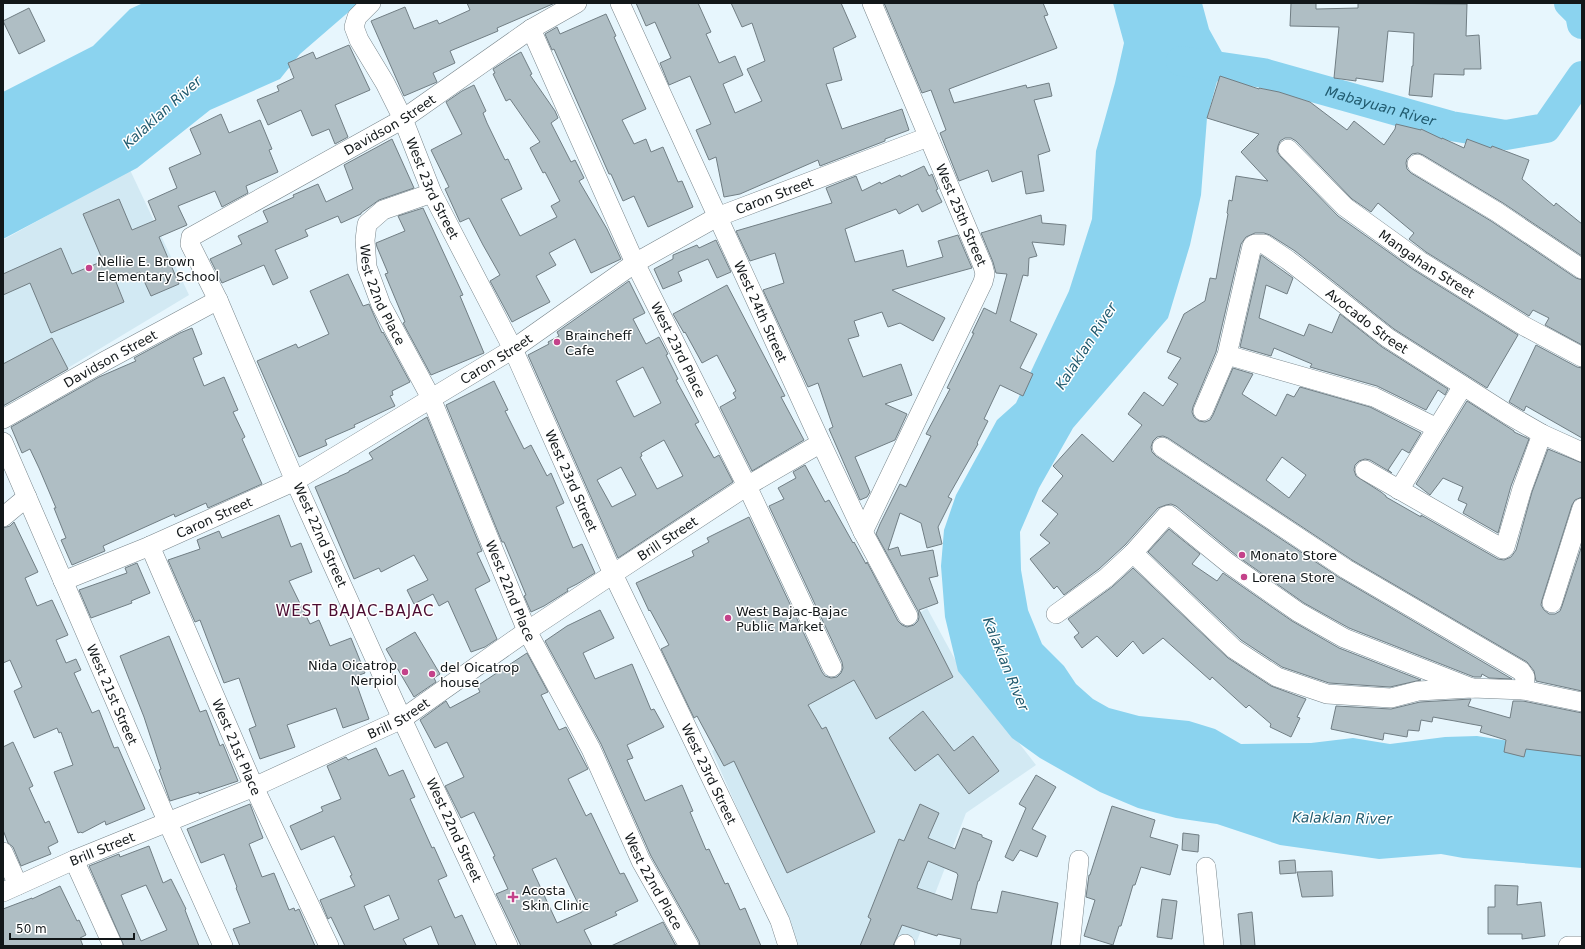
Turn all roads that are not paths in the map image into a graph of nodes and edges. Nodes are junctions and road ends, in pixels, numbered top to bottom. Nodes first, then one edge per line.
1 (371, 3) edge
2 (577, 3) edge
3 (620, 3) edge
4 (872, 3) edge
5 (531, 29) junction
6 (403, 119) junction
7 (928, 137) junction
8 (1288, 149) dead end
9 (1417, 164) dead end
10 (432, 193) junction
11 (717, 217) junction
12 (195, 233) joint
13 (635, 263) junction
14 (1582, 270) edge
15 (218, 300) junction
16 (513, 349) junction
17 (1227, 354) junction
18 (1582, 358) edge
19 (1464, 386) junction
20 (431, 398) junction
21 (1203, 411) dead end
22 (3, 419) edge
23 (1437, 428) junction
24 (1542, 434) junction
25 (3, 442) edge
26 (821, 443) junction
27 (1162, 447) dead end
28 (1582, 452) edge
29 (1365, 470) dead end
30 (295, 481) junction
31 (747, 486) junction
32 (1399, 490) junction
33 (27, 497) junction
34 (1582, 508) edge
35 (3, 517) edge
36 (863, 532) junction
37 (150, 546) junction
38 (1133, 554) junction
39 (613, 574) junction
40 (63, 582) junction
41 (1552, 603) dead end
42 (1056, 614) dead end
43 (908, 616) dead end
44 (527, 631) junction
45 (832, 667) dead end
46 (1472, 688) junction
47 (1524, 690) junction
48 (1582, 702) edge
49 (402, 719) junction
50 (254, 786) junction
51 (168, 823) junction
52 (3, 852) edge
53 (74, 860) junction
54 (1079, 860) dead end
55 (1206, 867) dead end
56 (10, 888) edge
57 (112, 946) edge
58 (223, 946) edge
59 (329, 946) edge
60 (508, 946) edge
61 (689, 946) edge
62 (788, 946) edge
63 (1070, 946) edge
64 (1214, 946) edge
65 (1568, 946) edge
66 (1582, 946) edge

1 - 6 street, West 23rd Street
2 - 5 street, Davidson Street
3 - 11 street, West 24th Street
4 - 7 street, West 25th Street
5 - 6 street, Davidson Street
5 - 13 street, West 23rd Place
6 - 10 street, West 23rd Street
6 - 12 street, Davidson Street
7 - 11 street, Caron Street
7 - 36 street, West 25th Street
8 - 18 street, Mangahan Street
9 - 14 street
10 - 16 street, West 23rd Street
10 - 20 street, West 22nd Place
11 - 13 street, Caron Street
11 - 26 street, West 24th Street
12 - 15 street, West 22nd Street
13 - 16 street, Caron Street
13 - 31 street, West 23rd Place
15 - 22 street, Davidson Street
15 - 30 street, West 22nd Street
16 - 20 street, Caron Street
16 - 39 street, West 23rd Street
17 - 19 street, Avocado Street
17 - 21 street
17 - 23 street
19 - 23 street
19 - 24 street, Avocado Street
20 - 30 street, Caron Street
20 - 44 street, West 22nd Place
23 - 32 street
24 - 28 street, Avocado Street
24 - 32 street
25 - 33 street, West 21st Street
26 - 31 street, Brill Street
26 - 36 street, West 24th Street
27 - 47 street
29 - 32 street
30 - 37 street, Caron Street
30 - 49 street, West 22nd Street
31 - 39 street, Brill Street
31 - 45 street, West 23rd Place
33 - 35 street
33 - 40 street, West 21st Street
34 - 41 street
36 - 43 street, West 24th Street
37 - 40 street, Caron Street
37 - 50 street, West 21st Place
38 - 42 street
38 - 46 street
38 - 46 street
39 - 44 street, Brill Street
39 - 62 street, West 23rd Street
40 - 51 street, West 21st Street
44 - 49 street, Brill Street
44 - 61 street, West 22nd Place
46 - 47 street
47 - 48 street
49 - 50 street, Brill Street
49 - 60 street, West 22nd Street
50 - 51 street, Brill Street
50 - 59 street, West 21st Place
51 - 53 street, Brill Street
51 - 58 street, West 21st Street
52 - 56 street
53 - 56 street, Brill Street
53 - 57 street
54 - 63 street
55 - 64 street
65 - 66 street

